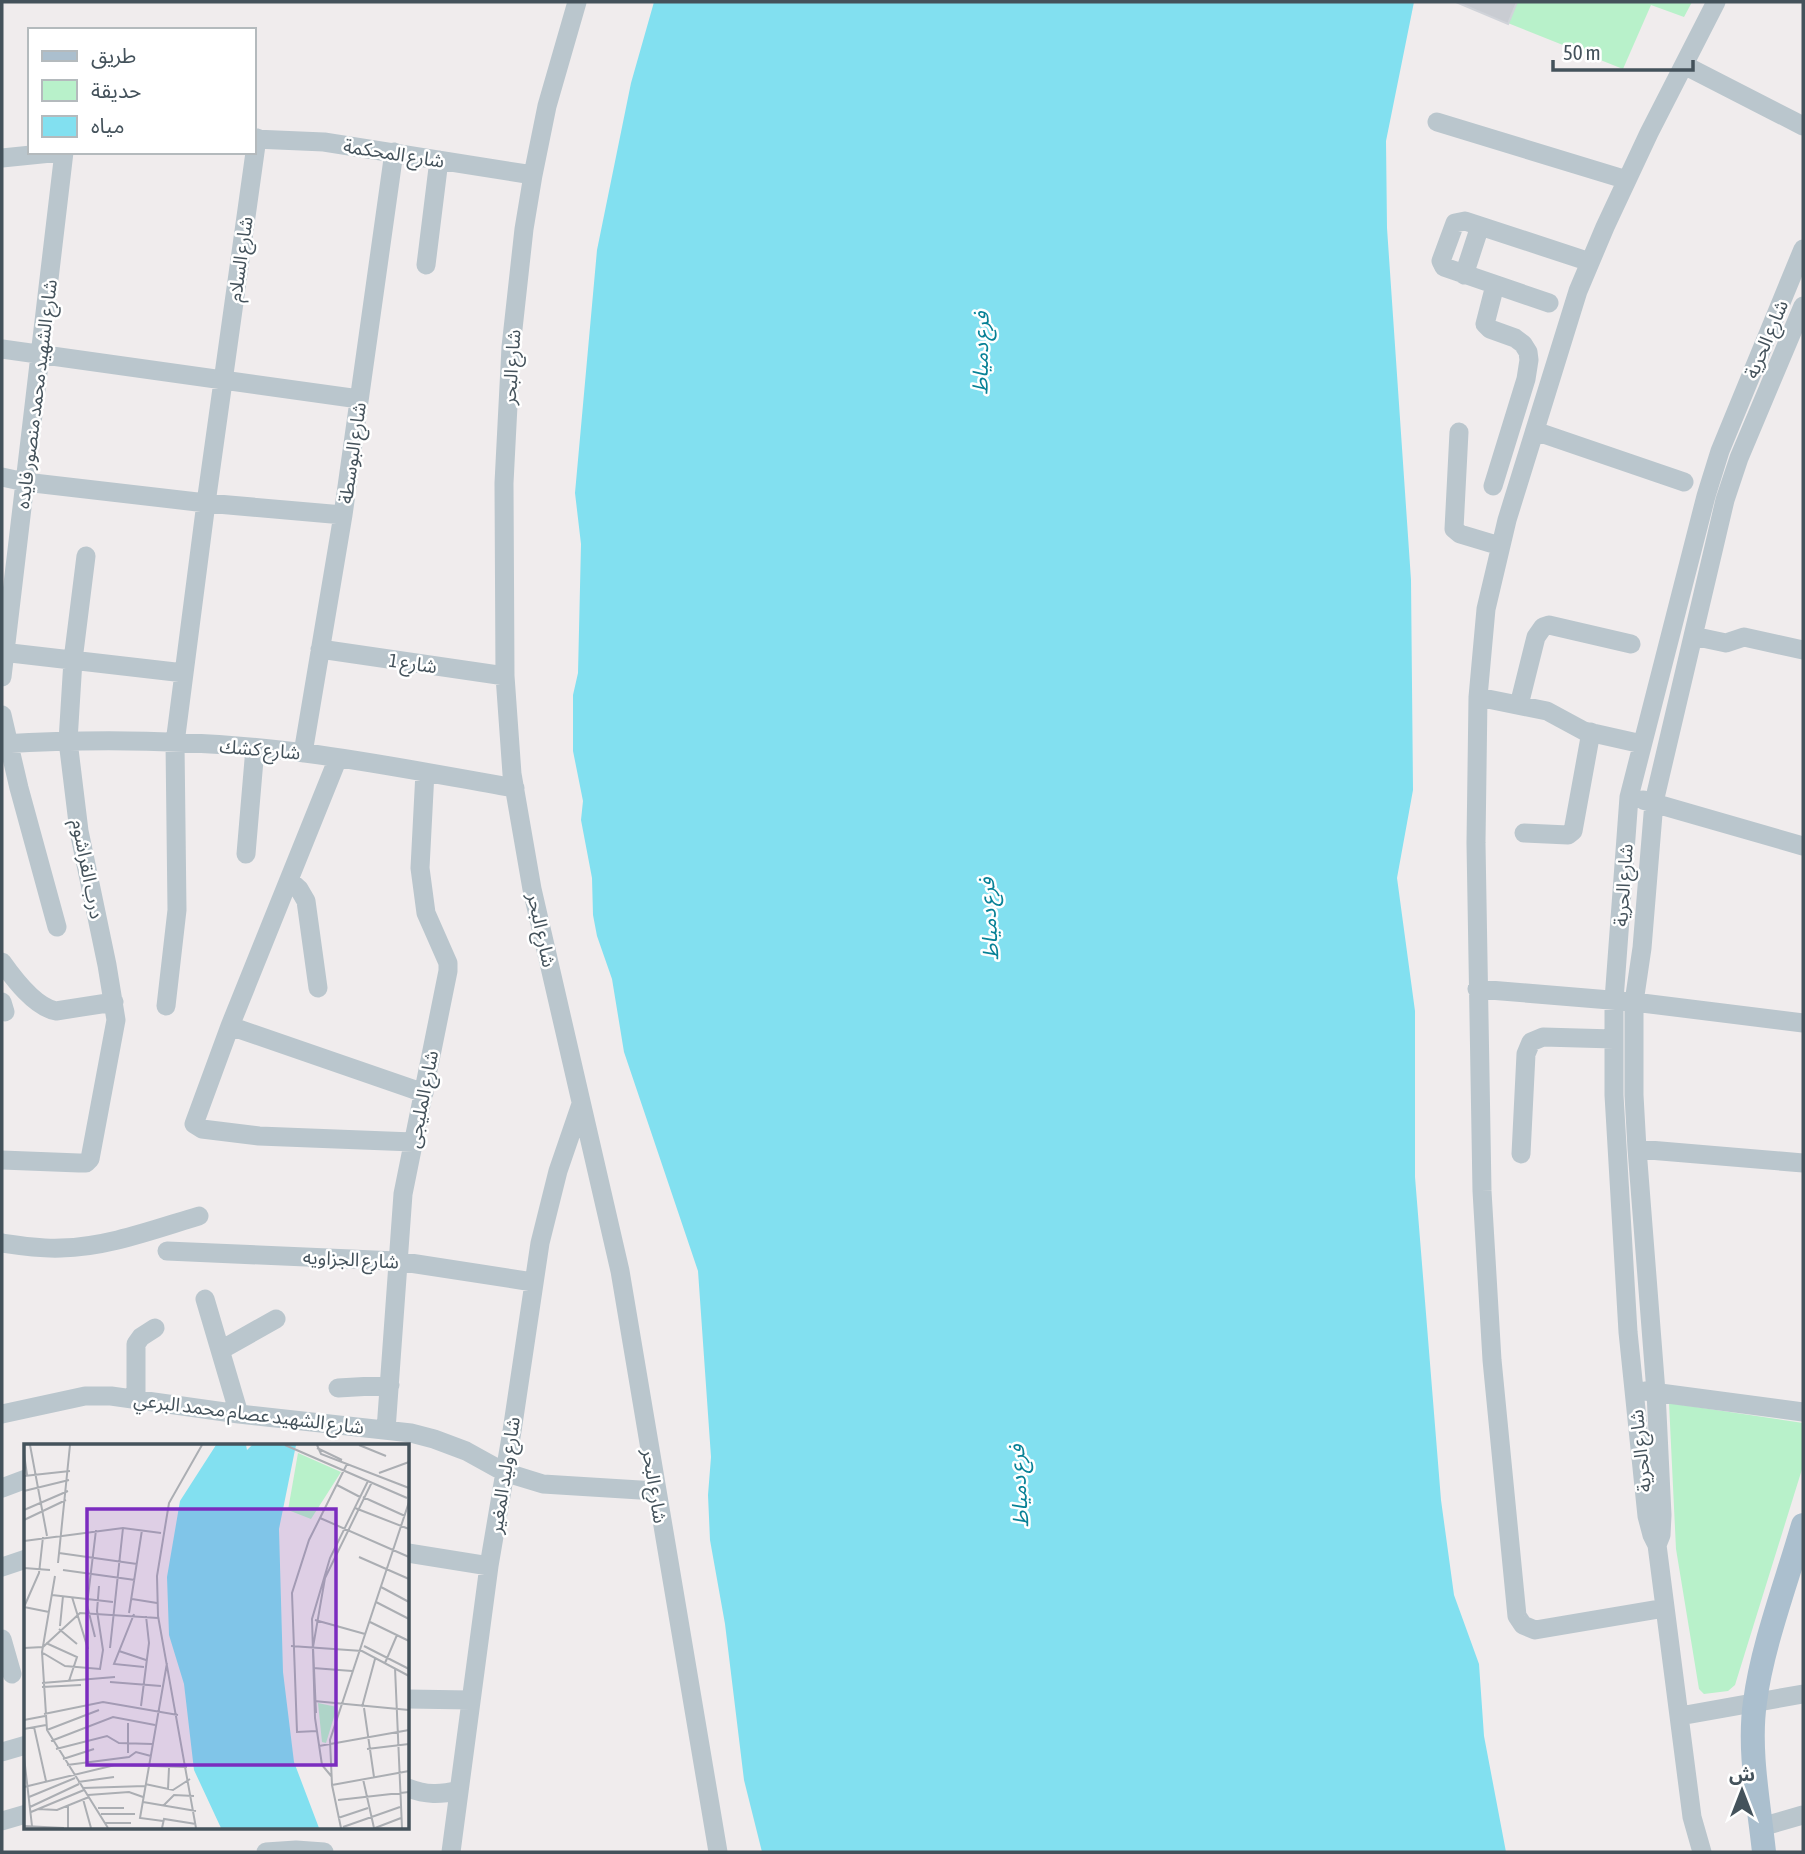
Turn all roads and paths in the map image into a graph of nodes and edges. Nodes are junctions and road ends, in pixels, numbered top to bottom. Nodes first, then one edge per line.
1 (577, 2) edge
2 (1716, 2) edge
3 (1684, 65) junction
4 (1437, 122) dead end
5 (1803, 126) edge
6 (256, 138) edge
7 (394, 152) junction
8 (43, 154) edge
9 (63, 154) edge
10 (253, 154) edge
11 (2, 158) edge
12 (439, 160) junction
13 (533, 175) junction
14 (1627, 180) junction
15 (1480, 226) junction
16 (1803, 249) edge
17 (1590, 262) junction
18 (426, 265) dead end
19 (1455, 272) junction
20 (1495, 285) junction
21 (1549, 303) dead end
22 (1803, 306) edge
23 (2, 349) edge
24 (41, 354) junction
25 (223, 379) junction
26 (359, 399) junction
27 (1535, 431) junction
28 (1459, 432) dead end
29 (2, 477) edge
30 (1684, 481) dead end
31 (25, 482) junction
32 (1493, 486) dead end
33 (1716, 498) junction
34 (206, 503) junction
35 (343, 515) junction
36 (1500, 546) junction
37 (86, 556) dead end
38 (1668, 640) junction
39 (1692, 640) junction
40 (1631, 644) dead end
41 (320, 649) junction
42 (1803, 650) edge
43 (3, 652) edge
44 (72, 660) junction
45 (184, 673) junction
46 (505, 676) junction
47 (2, 677) edge
48 (1478, 696) junction
49 (1519, 705) junction
50 (2, 715) edge
51 (1591, 733) junction
52 (68, 741) junction
53 (176, 743) junction
54 (5, 744) edge
55 (1642, 744) junction
56 (255, 748) junction
57 (303, 753) junction
58 (338, 758) junction
59 (425, 772) junction
60 (515, 788) junction
61 (1629, 797) junction
62 (1654, 802) junction
63 (1524, 833) dead end
64 (1803, 846) edge
65 (246, 854) dead end
66 (289, 880) junction
67 (57, 927) dead end
68 (1618, 946) junction
69 (1642, 948) junction
70 (2, 962) edge
71 (318, 988) dead end
72 (1477, 989) junction
73 (1624, 1001) junction
74 (114, 1002) junction
75 (166, 1006) dead end
76 (1803, 1023) edge
77 (230, 1026) junction
78 (1614, 1039) junction
79 (424, 1093) junction
80 (1624, 1095) junction
81 (581, 1104) junction
82 (413, 1142) junction
83 (1637, 1149) junction
84 (1521, 1154) dead end
85 (2, 1160) edge
86 (1803, 1163) edge
87 (199, 1216) dead end
88 (2, 1243) edge
89 (167, 1251) dead end
90 (397, 1261) junction
91 (533, 1282) junction
92 (205, 1299) dead end
93 (276, 1320) dead end
94 (155, 1328) dead end
95 (221, 1350) junction
96 (390, 1385) junction
97 (338, 1388) dead end
98 (1634, 1391) junction
99 (1656, 1392) junction
100 (136, 1399) junction
101 (1803, 1412) edge
102 (2, 1414) edge
103 (239, 1414) junction
104 (386, 1430) junction
105 (504, 1472) junction
106 (24, 1480) edge
107 (2, 1488) edge
108 (656, 1491) junction
109 (1803, 1525) edge
110 (1657, 1545) junction
111 (410, 1553) edge
112 (24, 1560) edge
113 (489, 1566) junction
114 (2, 1567) edge
115 (1665, 1608) junction
116 (2, 1639) edge
117 (13, 1674) edge
118 (1803, 1695) edge
119 (410, 1699) edge
120 (470, 1700) junction
121 (1755, 1704) junction
122 (1680, 1716) junction
123 (24, 1746) edge
124 (2, 1752) edge
125 (410, 1789) edge
126 (459, 1790) junction
127 (24, 1815) edge
128 (1803, 1815) edge
129 (2, 1821) edge
130 (1761, 1827) junction
131 (267, 1852) edge
132 (324, 1852) edge
133 (451, 1852) edge
134 (718, 1852) edge
135 (1702, 1852) edge
136 (1764, 1852) edge

1 - 13 street, شارع البحر
2 - 3 street
3 - 5 street
3 - 14 street
4 - 14 street
6 - 7 street, شارع المحكمة
7 - 12 street, شارع المحكمة
7 - 26 street, شارع البوسطة
8 - 11 street
9 - 24 street, شارع الشهيد محمد منصور فايده
10 - 25 street, شارع السلام
12 - 13 street, شارع المحكمة
12 - 18 street
13 - 46 street, شارع البحر
14 - 17 street
15 - 17 street
15 - 19 street
15 - 19 street
16 - 33 street, شارع الحرية
17 - 27 street
19 - 20 street
20 - 21 street
20 - 32 street
22 - 33 street, شارع الحرية
23 - 24 street
24 - 25 street
24 - 31 street, شارع الشهيد محمد منصور فايده
25 - 26 street
25 - 34 street, شارع السلام
26 - 35 street, شارع البوسطة
27 - 30 street
27 - 36 street
28 - 36 street
29 - 31 street
31 - 34 street
31 - 43 street, شارع الشهيد محمد منصور فايده
33 - 38 street, شارع الحرية
33 - 39 street, شارع الحرية
34 - 35 street
34 - 45 street, شارع السلام
35 - 41 street, شارع البوسطة
36 - 48 street
37 - 44 street, درب القراشوم
38 - 39 street
38 - 55 street, شارع الحرية
39 - 42 street
39 - 62 street, شارع الحرية
40 - 49 street
41 - 46 street, شارع 1
41 - 57 street, شارع البوسطة
43 - 44 street
43 - 47 street, شارع الشهيد محمد منصور فايده
44 - 45 street
44 - 52 street, درب القراشوم
45 - 53 street, شارع السلام
46 - 60 street, شارع البحر
48 - 49 street
48 - 72 street
49 - 51 street
50 - 54 street
51 - 55 street
51 - 63 street
52 - 53 street, شارع كشك
52 - 54 street, شارع كشك
52 - 74 street, درب القراشوم
53 - 56 street, شارع كشك
53 - 75 street, شارع السلام
54 - 67 street
55 - 61 street, شارع الحرية
56 - 57 street, شارع كشك
56 - 65 street
57 - 58 street, شارع كشك
58 - 59 street, شارع كشك
58 - 66 street
59 - 60 street, شارع كشك
59 - 79 street, شارع المليجى
60 - 81 street, شارع البحر
61 - 62 street
61 - 68 street, شارع الحرية
62 - 64 street
62 - 69 street, شارع الحرية
66 - 71 street
66 - 77 street
68 - 69 street
68 - 73 street, شارع الحرية
69 - 73 street, شارع الحرية
70 - 74 street
72 - 73 street
72 - 115 street
73 - 76 street
73 - 78 street, شارع الحرية
73 - 80 street, شارع الحرية
74 - 85 street, درب القراشوم
77 - 79 street
77 - 82 street
78 - 80 street, شارع الحرية
78 - 84 street
79 - 82 street, شارع المليجى
80 - 83 street, شارع الحرية
80 - 98 street, شارع الحرية
81 - 91 street, شارع وليد المغير
81 - 108 street, شارع البحر
82 - 90 street, شارع المليجى
83 - 86 street
83 - 99 street, شارع الحرية
87 - 88 street
89 - 90 street, شارع الجزاويه
90 - 91 street, شارع الجزاويه
90 - 96 street, شارع المليجى
91 - 105 street, شارع وليد المغير
92 - 95 street
93 - 95 street
94 - 100 street
95 - 103 street
96 - 97 street
96 - 104 street, شارع المليجى
98 - 99 street
98 - 110 street, شارع الحرية
99 - 101 street
99 - 110 street, شارع الحرية
100 - 102 street, شارع الشهيد عصام محمد البرعي
100 - 103 street, شارع الشهيد عصام محمد البرعي
103 - 104 street, شارع الشهيد عصام محمد البرعي
104 - 105 street, شارع الشهيد عصام محمد البرعي
105 - 108 street, شارع الشهيد عصام محمد البرعي
105 - 113 street, شارع وليد المغير
106 - 107 street
108 - 134 street, شارع البحر
109 - 121 main road
110 - 115 street, شارع الحرية
111 - 113 street
112 - 114 street
113 - 120 street, شارع وليد المغير
115 - 122 street, شارع الحرية
116 - 117 street
118 - 121 street
119 - 120 street
120 - 126 street, شارع وليد المغير
121 - 122 street
121 - 130 main road
122 - 135 street, شارع الحرية
123 - 124 street
125 - 126 street
126 - 133 street, شارع وليد المغير
127 - 129 street
128 - 130 street
130 - 136 main road
131 - 132 street

